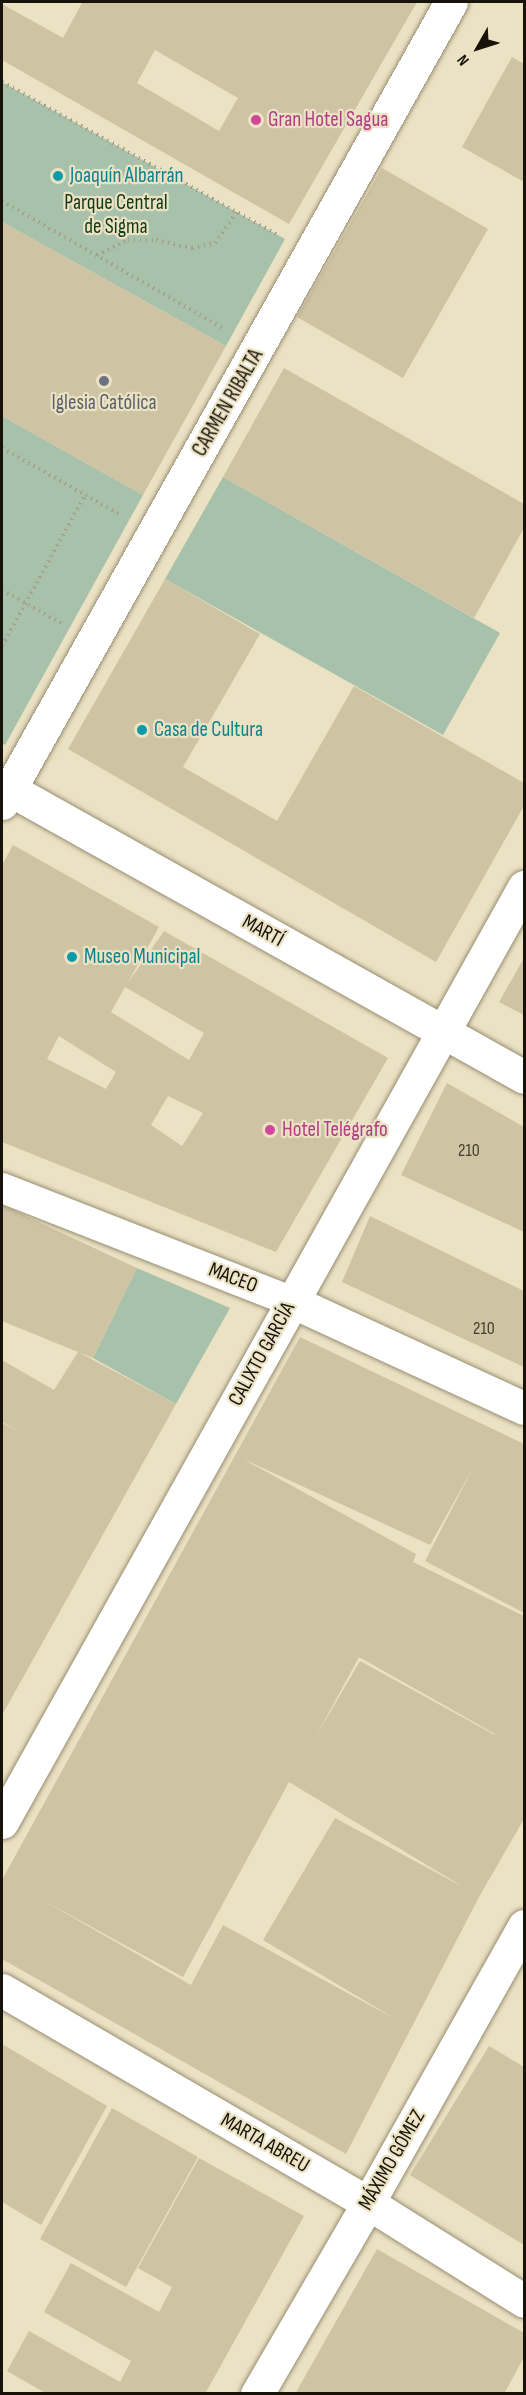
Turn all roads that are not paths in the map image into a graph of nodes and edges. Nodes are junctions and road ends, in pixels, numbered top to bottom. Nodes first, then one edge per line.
1 (451, 2) edge
2 (4, 792) edge
3 (525, 886) edge
4 (441, 1032) junction
5 (525, 1077) edge
6 (2, 1188) edge
7 (291, 1301) junction
8 (525, 1408) edge
9 (2, 1822) edge
10 (525, 1926) edge
11 (2, 1990) edge
12 (368, 2203) junction
13 (525, 2301) edge
14 (257, 2394) edge

1 - 2 main road, CARMEN RIBALTA
2 - 4 main road, MARTÍ
3 - 4 main road, CALIXTO GARCÍA
4 - 5 main road, MARTÍ
4 - 7 main road, CALIXTO GARCÍA
6 - 7 street, MACEO
7 - 8 main road, MACEO
7 - 9 main road, CALIXTO GARCÍA
10 - 12 main road, MÁXIMO GÓMEZ
11 - 12 main road, MARTA ABREU
12 - 13 main road, MARTA ABREU
12 - 14 main road, MÁXIMO GÓMEZ

